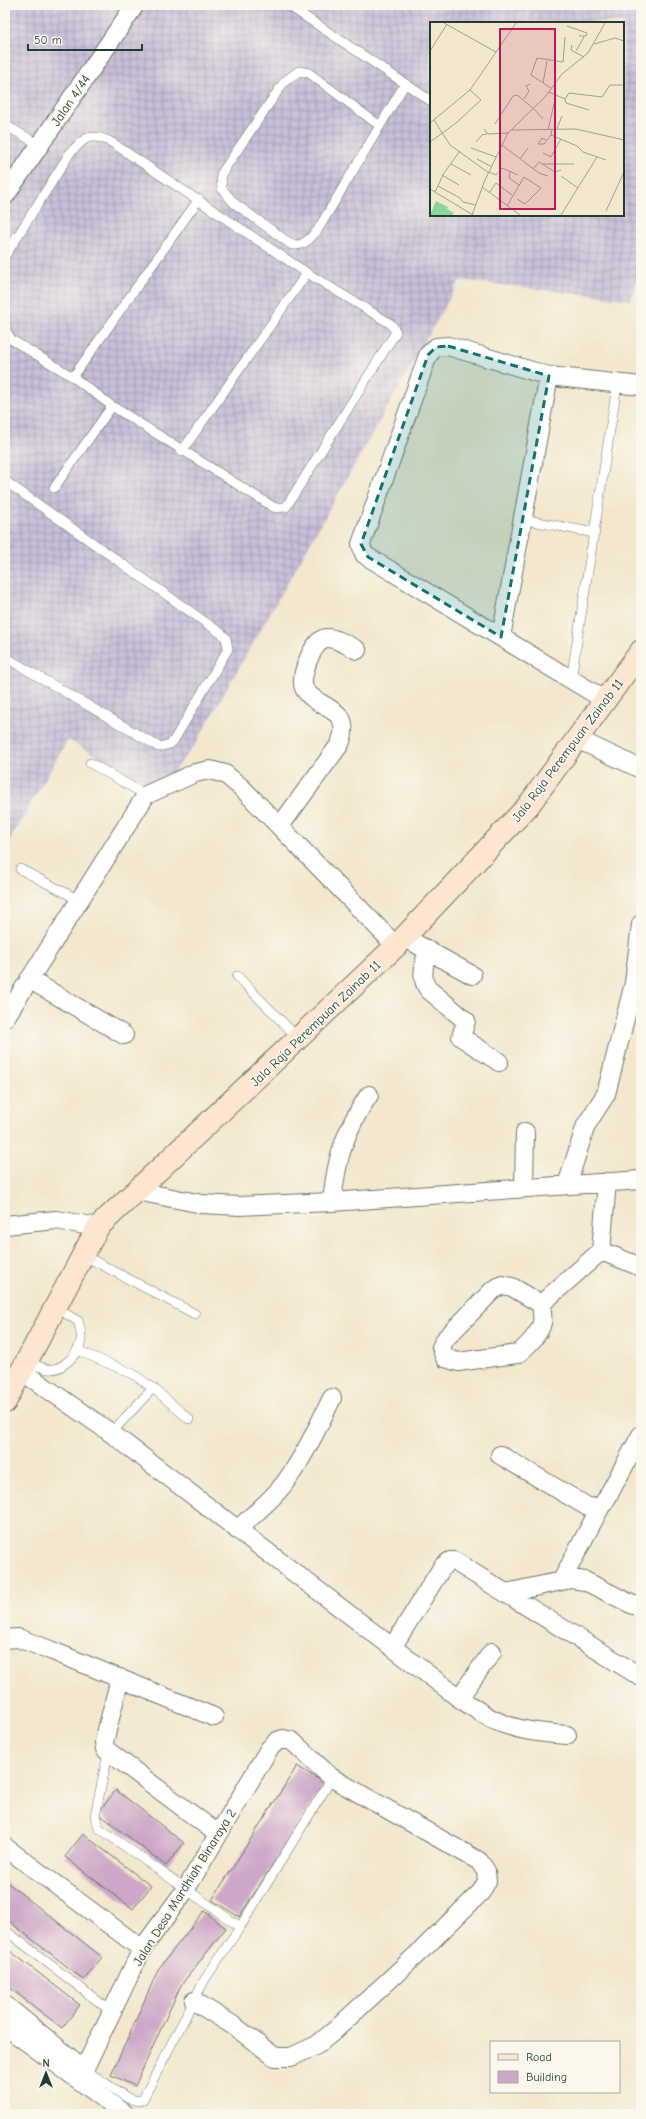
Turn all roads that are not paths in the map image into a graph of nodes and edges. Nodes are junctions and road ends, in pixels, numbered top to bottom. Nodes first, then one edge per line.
1 (135, 5) edge
2 (288, 5) edge
3 (405, 84) junction
4 (430, 100) edge
5 (5, 125) edge
6 (380, 126) junction
7 (40, 145) junction
8 (5, 196) edge
9 (199, 199) junction
10 (5, 256) edge
11 (307, 273) junction
12 (5, 330) edge
13 (549, 376) junction
14 (73, 377) junction
15 (617, 385) junction
16 (641, 386) edge
17 (112, 406) junction
18 (182, 451) junction
19 (5, 481) edge
20 (54, 488) dead end
21 (522, 519) junction
22 (595, 533) junction
23 (501, 637) junction
24 (357, 650) dead end
25 (641, 651) edge
26 (5, 657) edge
27 (571, 680) junction
28 (605, 700) junction
29 (577, 739) junction
30 (90, 763) dead end
31 (641, 769) edge
32 (146, 795) junction
33 (280, 826) junction
34 (20, 869) dead end
35 (79, 900) junction
36 (641, 924) edge
37 (400, 942) junction
38 (427, 950) junction
39 (472, 975) dead end
40 (237, 976) dead end
41 (29, 979) junction
42 (5, 1018) edge
43 (124, 1035) dead end
44 (299, 1039) junction
45 (499, 1062) dead end
46 (370, 1095) dead end
47 (525, 1132) dead end
48 (641, 1180) edge
49 (607, 1182) junction
50 (567, 1185) junction
51 (524, 1187) junction
52 (137, 1191) junction
53 (332, 1202) junction
54 (5, 1224) edge
55 (98, 1227) junction
56 (601, 1251) junction
57 (83, 1255) junction
58 (641, 1267) edge
59 (541, 1304) junction
60 (56, 1308) junction
61 (195, 1314) dead end
62 (77, 1350) junction
63 (23, 1365) junction
64 (154, 1388) junction
65 (332, 1398) dead end
66 (5, 1402) edge
67 (189, 1419) dead end
68 (110, 1433) junction
69 (641, 1435) edge
70 (500, 1455) dead end
71 (601, 1506) junction
72 (237, 1530) junction
73 (562, 1580) junction
74 (506, 1594) junction
75 (641, 1605) edge
76 (5, 1639) edge
77 (393, 1646) junction
78 (492, 1652) dead end
79 (641, 1677) edge
80 (120, 1678) junction
81 (459, 1698) junction
82 (214, 1717) dead end
83 (567, 1735) dead end
84 (108, 1753) junction
85 (332, 1778) junction
86 (218, 1834) junction
87 (5, 1847) edge
88 (186, 1889) junction
89 (240, 1927) junction
90 (5, 1930) edge
91 (142, 1949) junction
92 (194, 2001) junction
93 (5, 2005) edge
94 (112, 2012) junction
95 (5, 2026) edge
96 (82, 2074) junction
97 (125, 2114) edge

1 - 7 street, Jalan 4/44
2 - 3 lane
3 - 4 lane
3 - 6 lane
5 - 7 lane
6 - 6 lane
7 - 8 street, Jalan 4/44
9 - 10 lane
9 - 11 lane
9 - 14 lane
11 - 18 lane
11 - 18 lane
12 - 14 lane
13 - 15 street
13 - 21 street
13 - 23 street
14 - 17 lane
15 - 16 street
15 - 22 lane
17 - 18 lane
17 - 20 lane
19 - 26 lane
21 - 22 lane
21 - 23 street
22 - 27 lane
23 - 27 street
24 - 33 street
25 - 28 main road, Jala Raja Perempuan Zainab 11
27 - 28 street
28 - 29 main road, Jala Raja Perempuan Zainab 11
29 - 31 street
29 - 37 main road, Jala Raja Perempuan Zainab 11
30 - 32 lane
32 - 33 street
32 - 35 street
33 - 37 street
34 - 35 lane
35 - 41 street
36 - 50 street
37 - 38 street
37 - 44 main road, Jala Raja Perempuan Zainab 11
38 - 39 street
38 - 45 street
40 - 44 lane
41 - 42 street
41 - 43 street
44 - 52 main road, Jala Raja Perempuan Zainab 11
46 - 53 street
47 - 51 street
48 - 49 street
49 - 50 street
49 - 56 street
50 - 51 street
51 - 53 street
52 - 53 street
52 - 55 main road, Jala Raja Perempuan Zainab 11
54 - 55 street
55 - 57 main road, Jala Raja Perempuan Zainab 11
56 - 58 street
56 - 59 street
57 - 60 main road, Jala Raja Perempuan Zainab 11
57 - 61 lane
59 - 59 street
60 - 62 lane
60 - 63 main road, Jala Raja Perempuan Zainab 11
62 - 63 lane
62 - 64 lane
63 - 66 main road, Jala Raja Perempuan Zainab 11
63 - 68 street
64 - 67 lane
64 - 68 lane
65 - 72 street
68 - 72 street
69 - 71 street
70 - 71 street
71 - 73 street
72 - 77 street
73 - 74 street
73 - 75 street
74 - 77 street
74 - 79 street
76 - 80 street
77 - 81 street
78 - 81 street
80 - 82 street
80 - 84 street
81 - 83 street
84 - 86 street
84 - 88 lane
85 - 86 street, Jalan Desa Mardhiah Binaraya 2
85 - 89 lane
85 - 92 street
86 - 88 street, Jalan Desa Mardhiah Binaraya 2
87 - 91 street
88 - 89 lane
88 - 91 street, Jalan Desa Mardhiah Binaraya 2
89 - 92 lane
90 - 94 lane
91 - 94 street, Jalan Desa Mardhiah Binaraya 2
92 - 96 lane
93 - 96 street
94 - 96 street, Jalan Desa Mardhiah Binaraya 2
95 - 96 street
96 - 97 street

